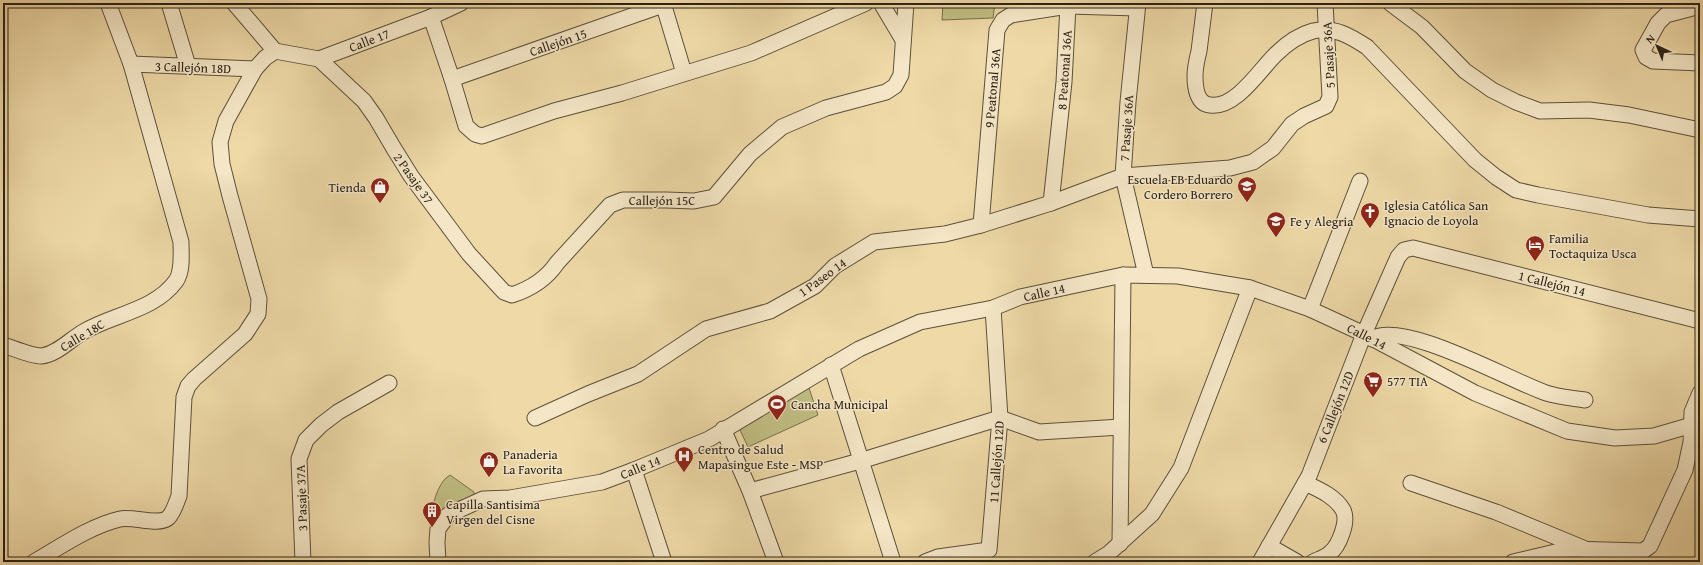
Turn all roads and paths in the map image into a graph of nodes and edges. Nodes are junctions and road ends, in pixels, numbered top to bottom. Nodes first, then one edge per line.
1 (108, 3) edge
2 (170, 3) edge
3 (234, 3) edge
4 (461, 3) edge
5 (866, 3) edge
6 (880, 3) edge
7 (906, 3) edge
8 (1005, 3) edge
9 (1205, 3) edge
10 (1325, 3) edge
11 (1390, 3) edge
12 (663, 4) edge
13 (1136, 5) edge
14 (1068, 6) junction
15 (1700, 6) edge
16 (431, 17) junction
17 (1003, 20) junction
18 (1327, 29) junction
19 (903, 40) junction
20 (275, 51) junction
21 (319, 59) junction
22 (1700, 63) edge
23 (131, 64) junction
24 (188, 66) junction
25 (255, 69) junction
26 (684, 73) junction
27 (452, 79) junction
28 (1700, 130) edge
29 (1123, 176) junction
30 (1360, 181) dead end
31 (1051, 203) junction
32 (1700, 219) edge
33 (981, 225) junction
34 (1404, 250) joint
35 (1146, 274) junction
36 (1123, 275) junction
37 (1250, 288) junction
38 (512, 295) joint
39 (993, 308) junction
40 (1310, 309) junction
41 (1700, 321) edge
42 (1368, 336) junction
43 (3, 345) edge
44 (831, 365) junction
45 (389, 383) dead end
46 (1700, 393) edge
47 (1585, 400) dead end
48 (535, 418) dead end
49 (1000, 418) junction
50 (1696, 422) edge
51 (1121, 427) junction
52 (723, 429) junction
53 (860, 461) junction
54 (634, 470) junction
55 (1304, 483) junction
56 (1411, 483) dead end
57 (750, 491) junction
58 (1120, 544) junction
59 (1269, 546) junction
60 (1587, 550) junction
61 (991, 556) edge
62 (34, 562) edge
63 (303, 562) edge
64 (438, 562) edge
65 (664, 562) edge
66 (776, 562) edge
67 (893, 562) edge
68 (925, 562) edge
69 (1095, 562) edge
70 (1260, 562) edge
71 (1297, 562) edge
72 (1313, 562) edge
73 (1513, 562) edge

1 - 23 street
2 - 24 street
3 - 20 street
4 - 16 street, Calle 17
5 - 26 street
6 - 19 street
7 - 19 street, Callejón 15C
8 - 17 street, 9 Peatonal 36A
9 - 18 street
10 - 18 street, 5 Pasaje 36A
11 - 28 street
12 - 26 street
12 - 27 street, Callejón 15
13 - 14 street
13 - 29 street, 7 Pasaje 36A
14 - 17 street
14 - 31 street, 8 Peatonal 36A
15 - 22 street
16 - 21 street, Calle 17
16 - 27 street
17 - 33 street, 9 Peatonal 36A
18 - 29 street, 5 Pasaje 36A
18 - 32 street
19 - 38 street, Callejón 15C
20 - 21 street
20 - 25 street
21 - 38 street, 2 Pasaje 37
23 - 24 street, 3 Callejón 18D
23 - 43 street, Calle 18C
24 - 25 street, 3 Callejón 18D
25 - 62 street
26 - 27 street
29 - 31 street, 1 Paseo 14
29 - 35 street, 7 Pasaje 36A
30 - 40 street
31 - 33 street, 1 Paseo 14
33 - 48 street, 1 Paseo 14
34 - 41 street, 1 Callejón 14
34 - 42 street, 6 Callejón 12D
35 - 36 street, Calle 14
35 - 37 street, Calle 14
36 - 39 street, Calle 14
36 - 51 street
37 - 40 street, Calle 14
37 - 58 street
39 - 44 street, Calle 14
39 - 49 street, 11 Callejón 12D
40 - 42 street, Calle 14
42 - 47 street
42 - 50 street, Calle 14
42 - 55 street, 6 Callejón 12D
44 - 52 street, Calle 14
44 - 53 street
45 - 63 street, 3 Pasaje 37A
46 - 50 street
49 - 51 street
49 - 53 street
49 - 61 street, 11 Callejón 12D
50 - 60 street
51 - 58 street
52 - 54 street, Calle 14
52 - 57 street
53 - 57 street
53 - 67 street
54 - 64 street, Calle 14
54 - 65 street
55 - 59 street, 6 Callejón 12D
55 - 72 street
56 - 60 street
57 - 66 street
58 - 69 street
59 - 70 street, 6 Callejón 12D
59 - 71 street
60 - 73 street
61 - 68 street, 11 Callejón 12D

